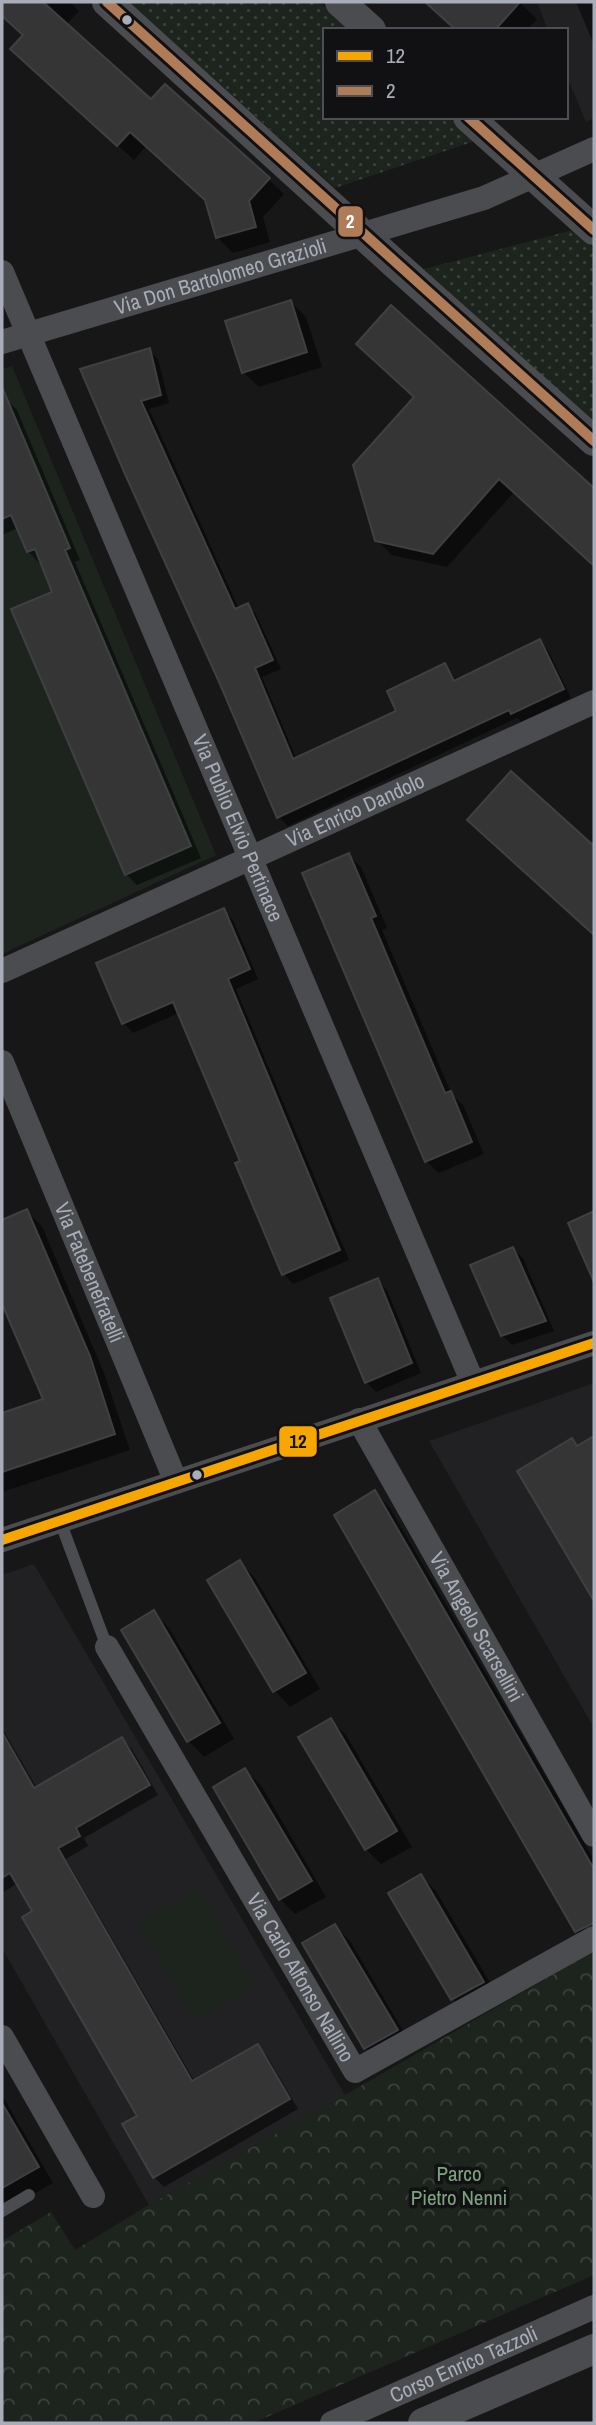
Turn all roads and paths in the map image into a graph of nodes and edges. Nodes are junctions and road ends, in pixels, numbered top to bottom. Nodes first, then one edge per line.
1 (107, 2) edge
2 (340, 2) edge
3 (369, 28) edge
4 (470, 119) edge
5 (594, 149) edge
6 (534, 176) junction
7 (594, 230) edge
8 (363, 235) junction
9 (2, 272) edge
10 (28, 335) junction
11 (2, 342) edge
12 (594, 441) edge
13 (594, 702) edge
14 (250, 859) junction
15 (2, 971) edge
16 (2, 1062) edge
17 (594, 1343) edge
18 (473, 1384) junction
19 (359, 1420) junction
20 (176, 1482) junction
21 (60, 1521) junction
22 (2, 1540) edge
23 (107, 1647) joint
24 (594, 1835) edge
25 (594, 1938) edge
26 (2, 2037) edge
27 (29, 2195) dead end
28 (93, 2196) dead end
29 (2, 2211) edge
30 (594, 2307) edge
31 (594, 2349) edge
32 (332, 2423) edge
33 (423, 2423) edge

1 - 8 street
2 - 3 street
4 - 6 street
5 - 6 street, Via Don Bartolomeo Grazioli
6 - 7 street
6 - 8 street, Via Don Bartolomeo Grazioli
8 - 10 street, Via Don Bartolomeo Grazioli
8 - 12 street
9 - 10 street, Via Publio Elvio Pertinace
10 - 11 street, Via Don Bartolomeo Grazioli
10 - 14 street, Via Publio Elvio Pertinace
13 - 14 street, Via Enrico Dandolo
14 - 15 street, Via Enrico Dandolo
14 - 18 street, Via Publio Elvio Pertinace
16 - 20 street, Via Fatebenefratelli
17 - 18 street
18 - 19 street
19 - 20 street
19 - 24 street, Via Angelo Scarsellini
20 - 21 street
21 - 22 street
21 - 23 lane
23 - 25 street, Via Carlo Alfonso Nallino
26 - 28 street
27 - 29 lane
30 - 32 street, Corso Enrico Tazzoli
31 - 33 street, Corso Enrico Tazzoli

